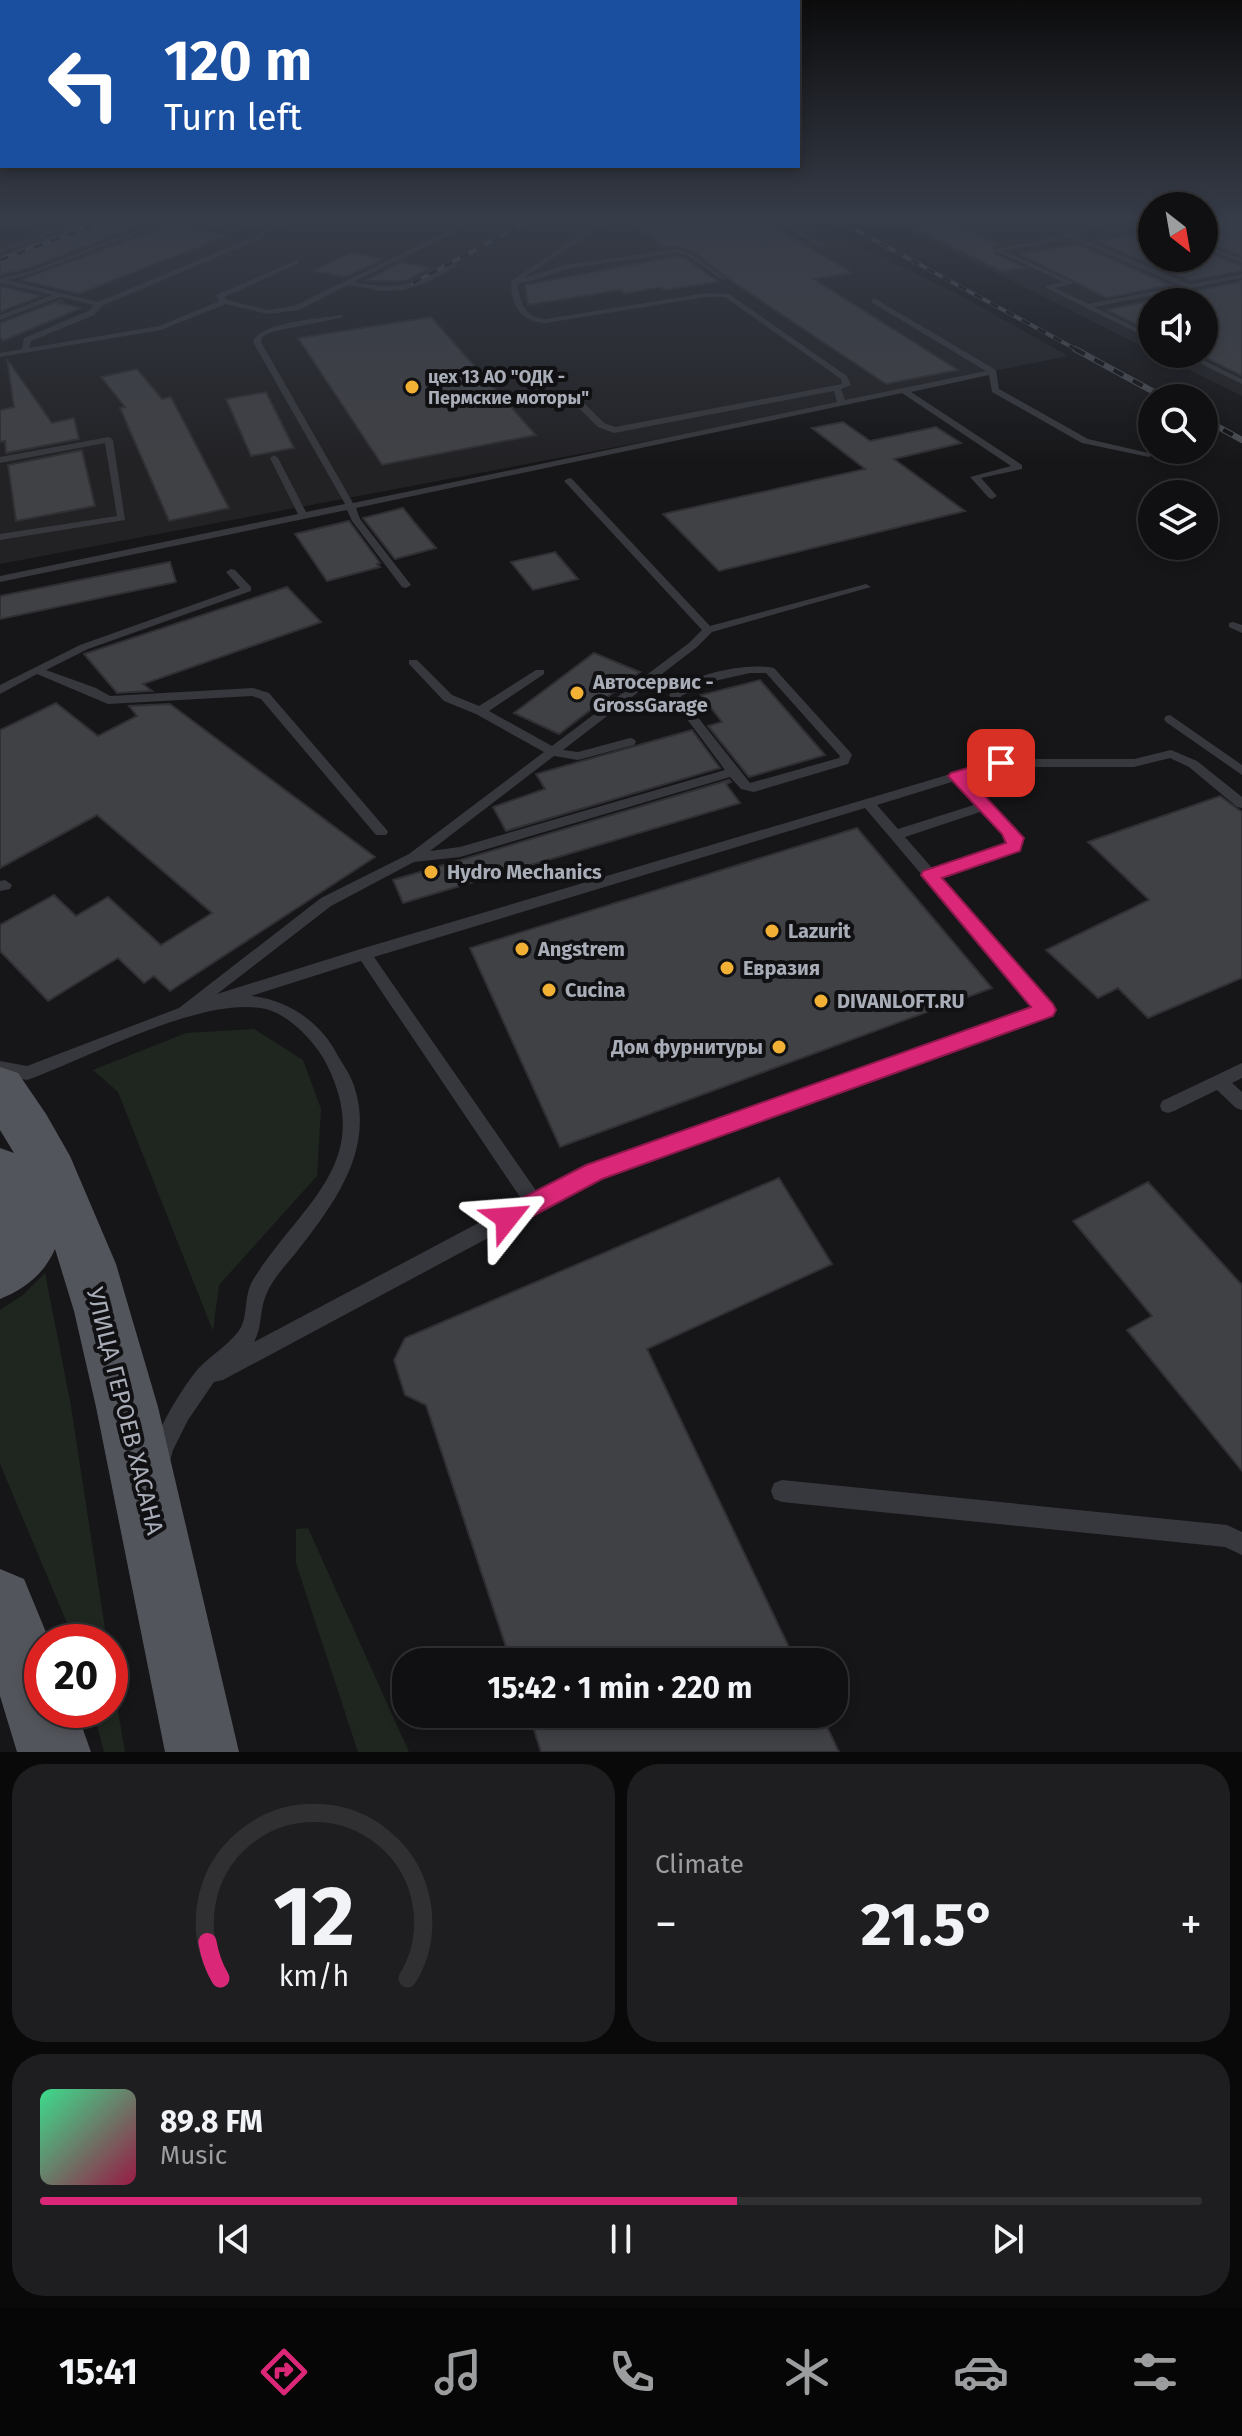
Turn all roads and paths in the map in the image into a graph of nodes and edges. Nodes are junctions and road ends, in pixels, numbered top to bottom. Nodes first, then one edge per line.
1 (46, 299) edge
2 (78, 299) edge
3 (112, 299) edge
4 (221, 299) edge
5 (315, 299) edge
6 (517, 299) edge
7 (683, 299) edge
8 (732, 299) edge
9 (1073, 299) edge
10 (1126, 299) edge
11 (874, 300) dead end
12 (225, 302) junction
13 (99, 304) junction
14 (1088, 306) junction
15 (340, 317) dead end
16 (0, 318) edge
17 (1138, 331) edge
18 (25, 351) junction
19 (0, 355) edge
20 (1214, 368) edge
21 (993, 372) junction
22 (1242, 382) edge
23 (837, 388) junction
24 (904, 391) junction
25 (842, 404) junction
26 (582, 406) dead end
27 (624, 429) junction
28 (641, 446) junction
29 (1138, 452) edge
30 (274, 458) dead end
31 (0, 460) edge
32 (569, 481) dead end
33 (992, 496) dead end
34 (351, 507) junction
35 (304, 517) junction
36 (0, 537) edge
37 (231, 572) dead end
38 (0, 579) edge
39 (406, 585) dead end
40 (866, 587) dead end
41 (708, 630) junction
42 (413, 662) dead end
43 (36, 670) junction
44 (540, 672) dead end
45 (0, 690) edge
46 (480, 711) junction
47 (1170, 719) dead end
48 (630, 742) dead end
49 (554, 752) junction
50 (1242, 771) edge
51 (733, 772) junction
52 (957, 776) junction
53 (868, 803) junction
54 (1242, 804) edge
55 (986, 806) junction
56 (381, 832) dead end
57 (895, 835) junction
58 (411, 858) junction
59 (930, 875) junction
60 (364, 954) junction
61 (185, 1011) junction
62 (0, 1068) edge
63 (1242, 1070) edge
64 (1219, 1081) junction
65 (0, 1088) edge
66 (1242, 1103) edge
67 (1168, 1106) dead end
68 (0, 1171) edge
69 (534, 1203) junction
70 (0, 1272) edge
71 (202, 1380) junction
72 (782, 1491) dead end
73 (157, 1537) junction
74 (1242, 1544) edge
75 (0, 1603) edge
76 (54, 1752) edge
77 (202, 1752) edge

1 - 16 lane
2 - 13 lane
3 - 13 lane
4 - 12 lane
5 - 12 lane
6 - 7 lane
8 - 23 lane
9 - 14 lane
10 - 14 lane
11 - 21 lane
12 - 18 lane
13 - 18 lane
14 - 17 lane
15 - 34 lane
18 - 19 lane
20 - 22 lane
21 - 24 lane
21 - 29 lane
23 - 25 lane
23 - 27 lane
24 - 25 lane
24 - 33 lane
25 - 28 lane
26 - 27 lane
27 - 28 lane
28 - 34 lane
30 - 35 lane
31 - 36 lane
32 - 41 lane
34 - 35 lane
34 - 39 lane
35 - 38 lane
37 - 43 lane
40 - 41 lane
41 - 49 lane
42 - 46 lane
43 - 45 lane
43 - 56 lane
44 - 46 lane
46 - 49 lane
47 - 50 lane
48 - 49 lane
49 - 58 lane
51 - 51 lane
51 - 58 lane
52 - 53 lane
52 - 54 lane
52 - 55 lane
53 - 57 lane
53 - 60 lane
55 - 57 lane
55 - 59 lane
57 - 59 lane
58 - 61 lane
59 - 69 lane
60 - 61 lane
60 - 69 lane
61 - 62 lane
61 - 71 lane
63 - 64 lane
64 - 66 lane
64 - 67 lane
65 - 73 main road, УЛИЦА ГЕРОЕВ ХАСАНА
68 - 70 main road
69 - 71 lane
71 - 73 lane
72 - 74 lane
73 - 77 main road, УЛИЦА ГЕРОЕВ ХАСАНА
75 - 76 main road

